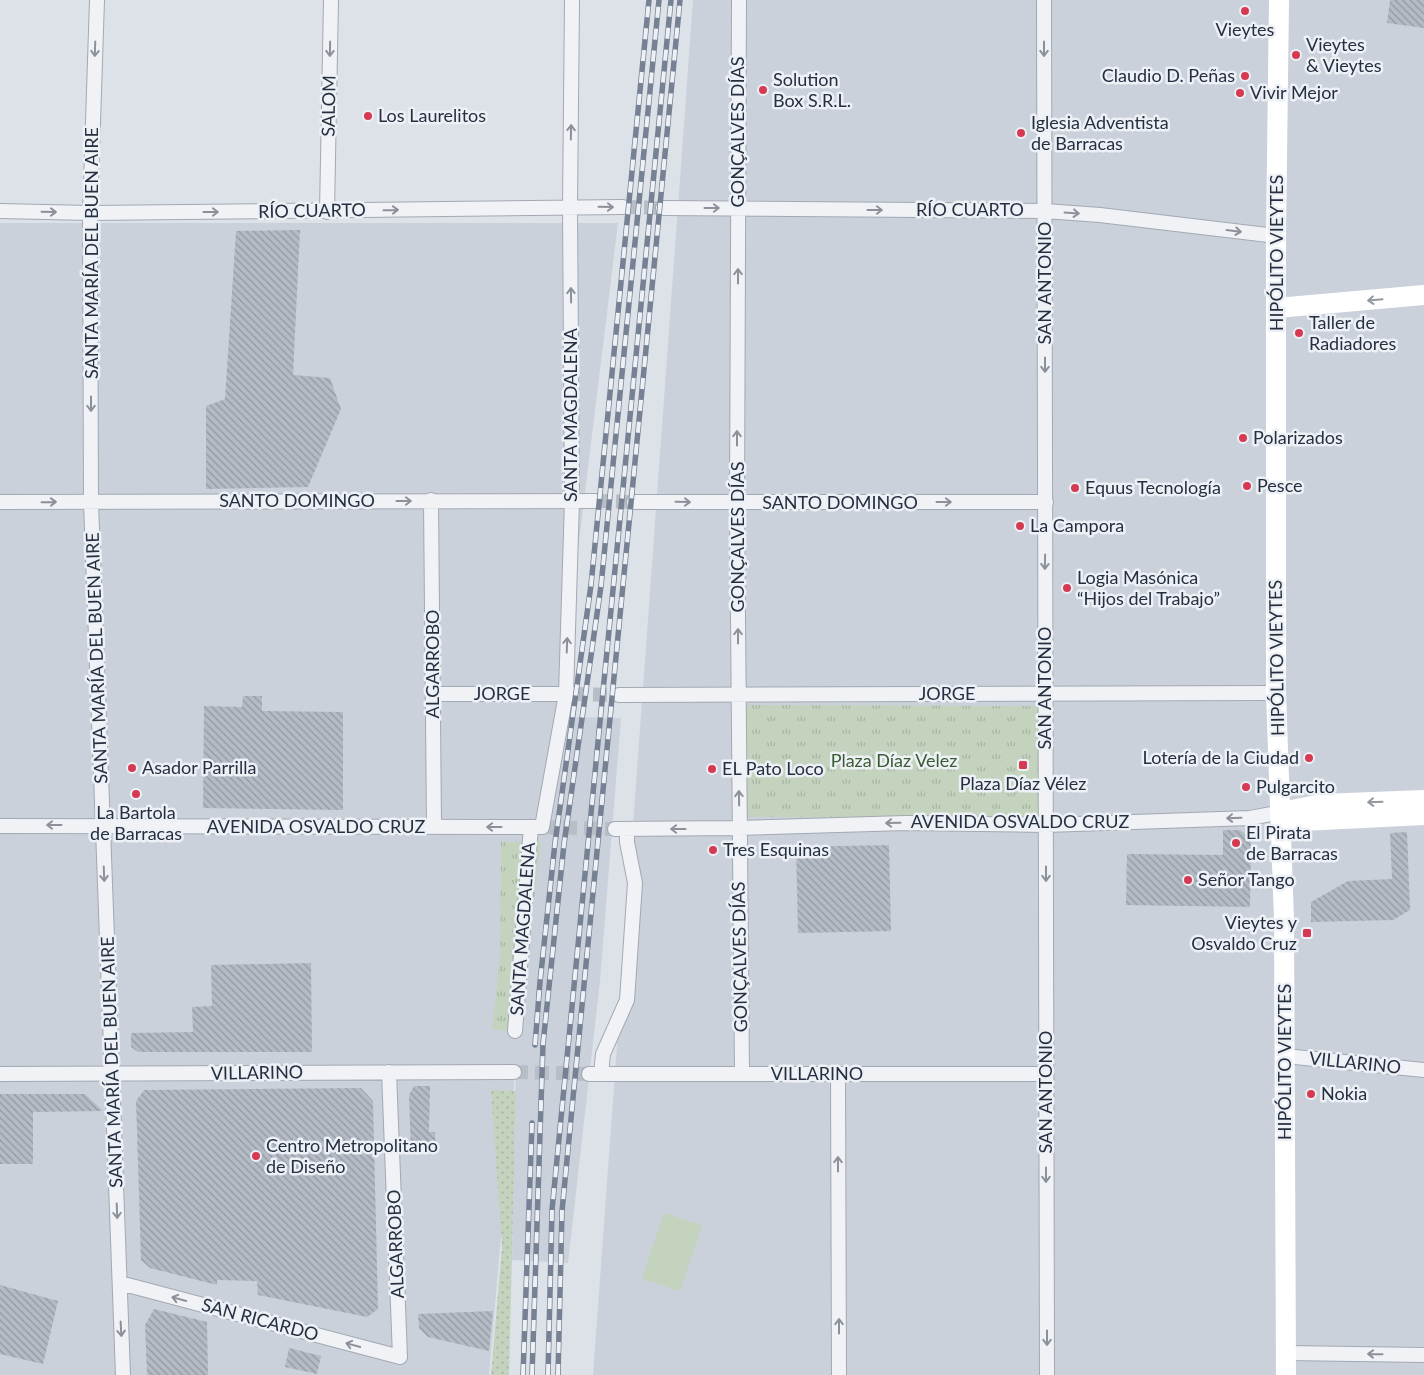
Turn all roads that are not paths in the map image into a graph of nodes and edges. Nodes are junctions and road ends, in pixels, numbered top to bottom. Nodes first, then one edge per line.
1 (97, 0) edge
2 (331, 0) edge
3 (572, 0) edge
4 (738, 0) edge
5 (1044, 0) edge
6 (1279, 0) edge
7 (570, 207) junction
8 (623, 207) tunnel mouth
9 (663, 208) tunnel mouth
10 (738, 208) junction
11 (0, 211) edge
12 (1045, 211) junction
13 (327, 212) junction
14 (90, 213) junction
15 (1276, 236) junction
16 (1424, 296) edge
17 (1277, 308) junction
18 (431, 500) junction
19 (572, 501) junction
20 (595, 501) tunnel mouth
21 (0, 502) edge
22 (91, 502) junction
23 (634, 502) tunnel mouth
24 (1046, 502) junction
25 (737, 503) junction
26 (1276, 693) junction
27 (433, 694) junction
28 (569, 694) junction
29 (739, 694) junction
30 (1044, 694) junction
31 (619, 695) tunnel mouth
32 (1424, 800) edge
33 (1424, 815) edge
34 (1282, 817) junction
35 (102, 825) junction
36 (1046, 825) junction
37 (0, 826) edge
38 (434, 827) junction
39 (537, 827) junction
40 (739, 828) junction
41 (515, 1031) dead end
42 (1285, 1056) junction
43 (1424, 1070) edge
44 (388, 1072) junction
45 (514, 1072) tunnel mouth
46 (0, 1074) edge
47 (595, 1074) joint
48 (742, 1074) junction
49 (838, 1074) junction
50 (1045, 1074) junction
51 (112, 1075) junction
52 (120, 1283) junction
53 (1286, 1353) junction
54 (1424, 1355) edge
55 (400, 1357) joint
56 (124, 1375) edge
57 (839, 1375) edge
58 (1047, 1375) edge
59 (1286, 1375) edge

1 -> 14 street, SANTA MARÍA DEL BUEN AIRE
2 -> 13 street, SALOM
7 -> 3 street, SANTA MAGDALENA
4 - 10 street, GONÇALVES DÍAS
5 -> 12 street, SAN ANTONIO
6 - 15 main road, HIPÓLITO VIEYTES
7 -> 8 street, RÍO CUARTO
13 -> 7 street, RÍO CUARTO
19 -> 7 street, SANTA MAGDALENA
9 -> 10 street, RÍO CUARTO
10 -> 12 street, RÍO CUARTO
25 -> 10 street, GONÇALVES DÍAS
11 -> 14 street, RÍO CUARTO
12 -> 15 street, RÍO CUARTO
12 -> 24 street, SAN ANTONIO
14 -> 13 street, RÍO CUARTO
14 -> 22 street, SANTA MARÍA DEL BUEN AIRE
15 - 17 main road, HIPÓLITO VIEYTES
16 -> 17 main road
17 - 26 main road, HIPÓLITO VIEYTES
18 - 19 street, SANTO DOMINGO
22 -> 18 street, SANTO DOMINGO
18 - 27 street, ALGARROBO
19 - 20 street, SANTO DOMINGO
28 -> 19 street, SANTA MAGDALENA
21 -> 22 street, SANTO DOMINGO
22 - 35 street, SANTA MARÍA DEL BUEN AIRE
23 -> 25 street, SANTO DOMINGO
25 -> 24 street, SANTO DOMINGO
24 -> 30 street, SAN ANTONIO
29 -> 25 street, GONÇALVES DÍAS
26 - 30 street, JORGE
26 - 34 main road, HIPÓLITO VIEYTES
27 - 28 street, JORGE
27 - 38 street, ALGARROBO
28 - 39 street, SANTA MAGDALENA
29 - 30 street, JORGE
29 - 31 street, JORGE
40 -> 29 street, GONÇALVES DÍAS
30 - 36 street, SAN ANTONIO
32 -> 34 main road, AVENIDA OSVALDO CRUZ
33 - 34 main road, AVENIDA OSVALDO CRUZ
34 -> 36 street, AVENIDA OSVALDO CRUZ
34 - 42 main road, HIPÓLITO VIEYTES
35 -> 37 street, AVENIDA OSVALDO CRUZ
35 - 38 street, AVENIDA OSVALDO CRUZ
35 -> 51 street, SANTA MARÍA DEL BUEN AIRE
36 -> 40 street, AVENIDA OSVALDO CRUZ
36 -> 50 street, SAN ANTONIO
39 -> 38 street, AVENIDA OSVALDO CRUZ
39 - 41 street, SANTA MAGDALENA
40 -> 47 street, AVENIDA OSVALDO CRUZ
40 - 48 street, GONÇALVES DÍAS
42 - 43 street, VILLARINO
42 - 53 main road, HIPÓLITO VIEYTES
44 - 45 street, VILLARINO
44 - 51 street, VILLARINO
44 - 55 street, ALGARROBO
46 - 51 street, VILLARINO
47 - 48 street, VILLARINO
48 - 49 street, VILLARINO
49 - 50 street, VILLARINO
57 -> 49 street
50 -> 58 street, SAN ANTONIO
51 -> 52 street, SANTA MARÍA DEL BUEN AIRE
55 -> 52 street, SAN RICARDO
52 -> 56 street, SANTA MARÍA DEL BUEN AIRE
54 -> 53 street
53 - 59 main road, HIPÓLITO VIEYTES

